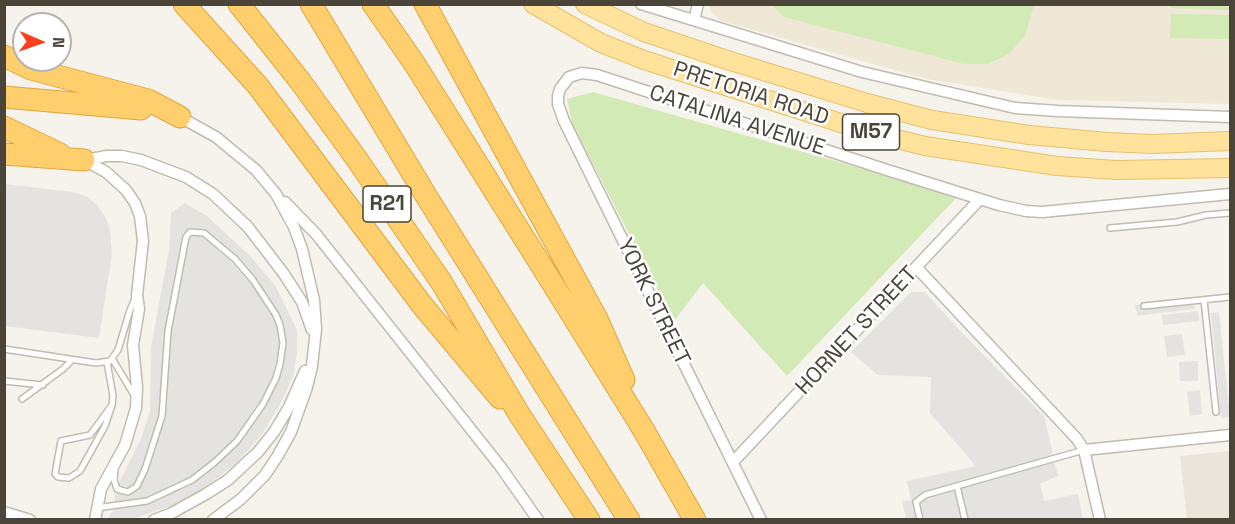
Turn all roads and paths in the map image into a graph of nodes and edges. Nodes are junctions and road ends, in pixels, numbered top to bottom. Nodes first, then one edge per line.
1 (184, 4) edge
2 (199, 4) edge
3 (239, 4) edge
4 (311, 4) edge
5 (373, 4) edge
6 (425, 4) edge
7 (533, 4) edge
8 (585, 4) edge
9 (641, 4) edge
10 (698, 4) edge
11 (694, 20) junction
12 (4, 56) edge
13 (564, 83) joint
14 (258, 86) junction
15 (4, 97) edge
16 (180, 117) junction
17 (1230, 117) edge
18 (4, 127) edge
19 (1230, 141) edge
20 (4, 153) edge
21 (78, 159) junction
22 (1230, 168) edge
23 (276, 194) junction
24 (1230, 194) edge
25 (980, 199) junction
26 (1230, 213) edge
27 (1110, 228) dead end
28 (917, 268) junction
29 (137, 295) junction
30 (1230, 297) edge
31 (1204, 300) junction
32 (1144, 306) dead end
33 (314, 344) junction
34 (4, 350) edge
35 (72, 360) junction
36 (110, 361) junction
37 (4, 381) edge
38 (43, 385) junction
39 (22, 399) dead end
40 (137, 399) junction
41 (112, 405) junction
42 (1216, 412) dead end
43 (519, 414) junction
44 (643, 429) junction
45 (1230, 435) edge
46 (1084, 450) junction
47 (733, 462) junction
48 (115, 463) junction
49 (957, 486) junction
50 (4, 512) edge
51 (96, 514) edge
52 (30, 519) edge
53 (154, 519) edge
54 (213, 519) edge
55 (538, 519) edge
56 (589, 519) edge
57 (629, 519) edge
58 (695, 519) edge
59 (761, 519) edge
60 (920, 519) edge
61 (965, 519) edge
62 (1100, 519) edge

1 - 14 highway
2 - 14 highway
3 - 43 highway, R21
4 - 57 highway
5 - 44 highway
6 - 44 highway
7 - 22 main road, PRETORIA ROAD / M57
8 - 19 main road, PRETORIA ROAD / M57
9 - 11 street
10 - 11 street
11 - 17 street
12 - 16 highway
13 - 25 street, CATALINA AVENUE
13 - 47 street, YORK STREET
14 - 43 highway
15 - 16 highway
16 - 23 street
18 - 21 highway
20 - 21 highway
21 - 29 street
21 - 33 street
23 - 33 street
23 - 55 street
24 - 25 street, CATALINA AVENUE
25 - 28 street, HORNET STREET
26 - 27 lane
28 - 46 street
28 - 47 street, HORNET STREET
29 - 36 lane
29 - 40 street
30 - 31 lane
31 - 32 lane
31 - 42 lane
33 - 53 street
33 - 54 street
34 - 35 lane
35 - 36 lane
35 - 38 lane
36 - 40 lane
36 - 41 lane
37 - 38 lane
38 - 39 lane
40 - 48 street
41 - 41 lane
43 - 56 highway, R21
44 - 58 highway
45 - 46 street
46 - 49 lane
46 - 62 street
47 - 59 street, YORK STREET
48 - 51 street
48 - 51 lane
49 - 60 lane
49 - 61 lane
50 - 52 street

